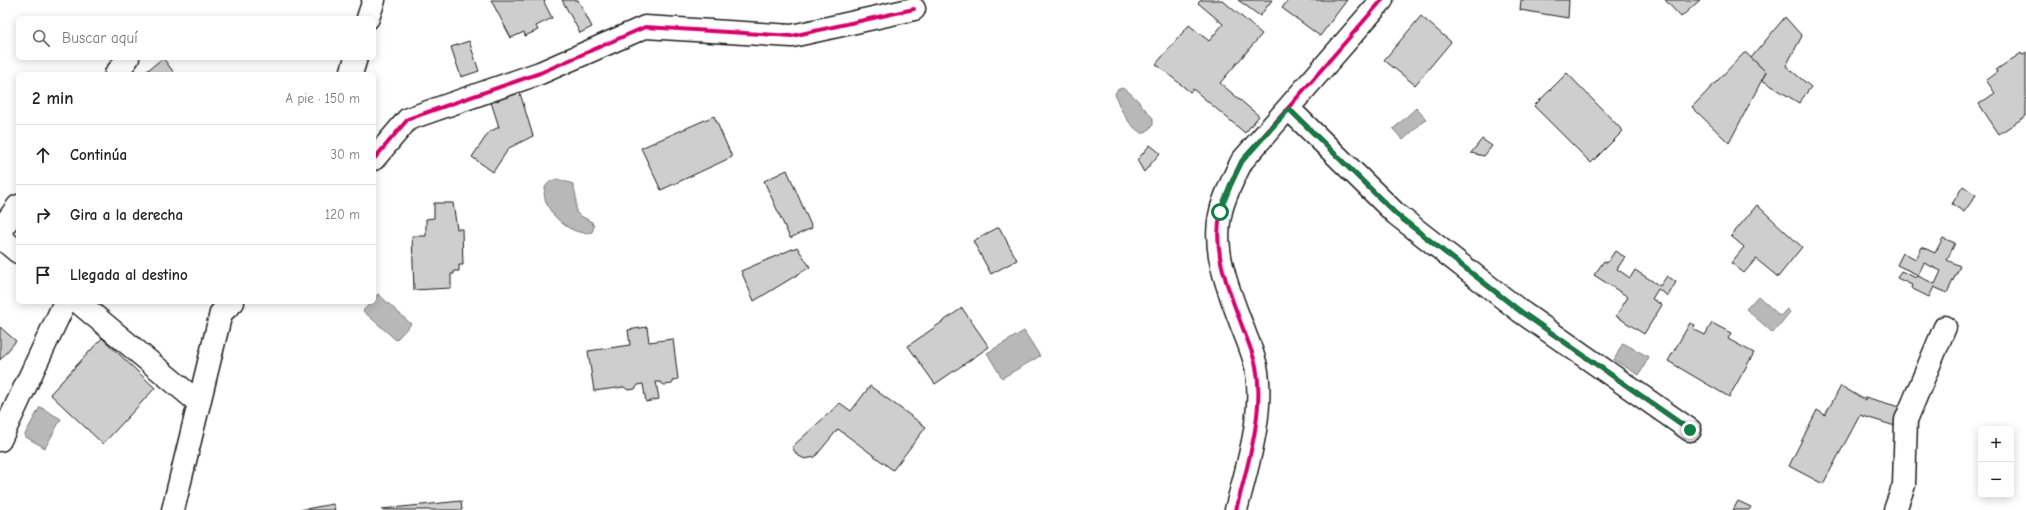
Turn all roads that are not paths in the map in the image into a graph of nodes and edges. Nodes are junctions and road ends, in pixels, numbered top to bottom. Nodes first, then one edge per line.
1 (374, 0) edge
2 (1382, 0) edge
3 (914, 9) dead end
4 (369, 16) edge
5 (126, 60) edge
6 (355, 60) edge
7 (118, 72) edge
8 (352, 72) edge
9 (1289, 109) junction
10 (376, 156) edge
11 (16, 209) edge
12 (0, 231) edge
13 (0, 237) edge
14 (16, 250) edge
15 (65, 304) edge
16 (80, 304) edge
17 (227, 306) edge
18 (1945, 327) dead end
19 (199, 403) junction
20 (1690, 430) dead end
21 (0, 440) edge
22 (173, 510) edge
23 (1236, 510) edge
24 (1894, 510) edge

1 - 4 street
2 - 9 street
3 - 10 street
5 - 7 street
6 - 8 street
9 - 20 street
9 - 23 street
11 - 12 street
13 - 14 street
15 - 21 street
16 - 19 street
17 - 19 street
18 - 24 street
19 - 22 street

